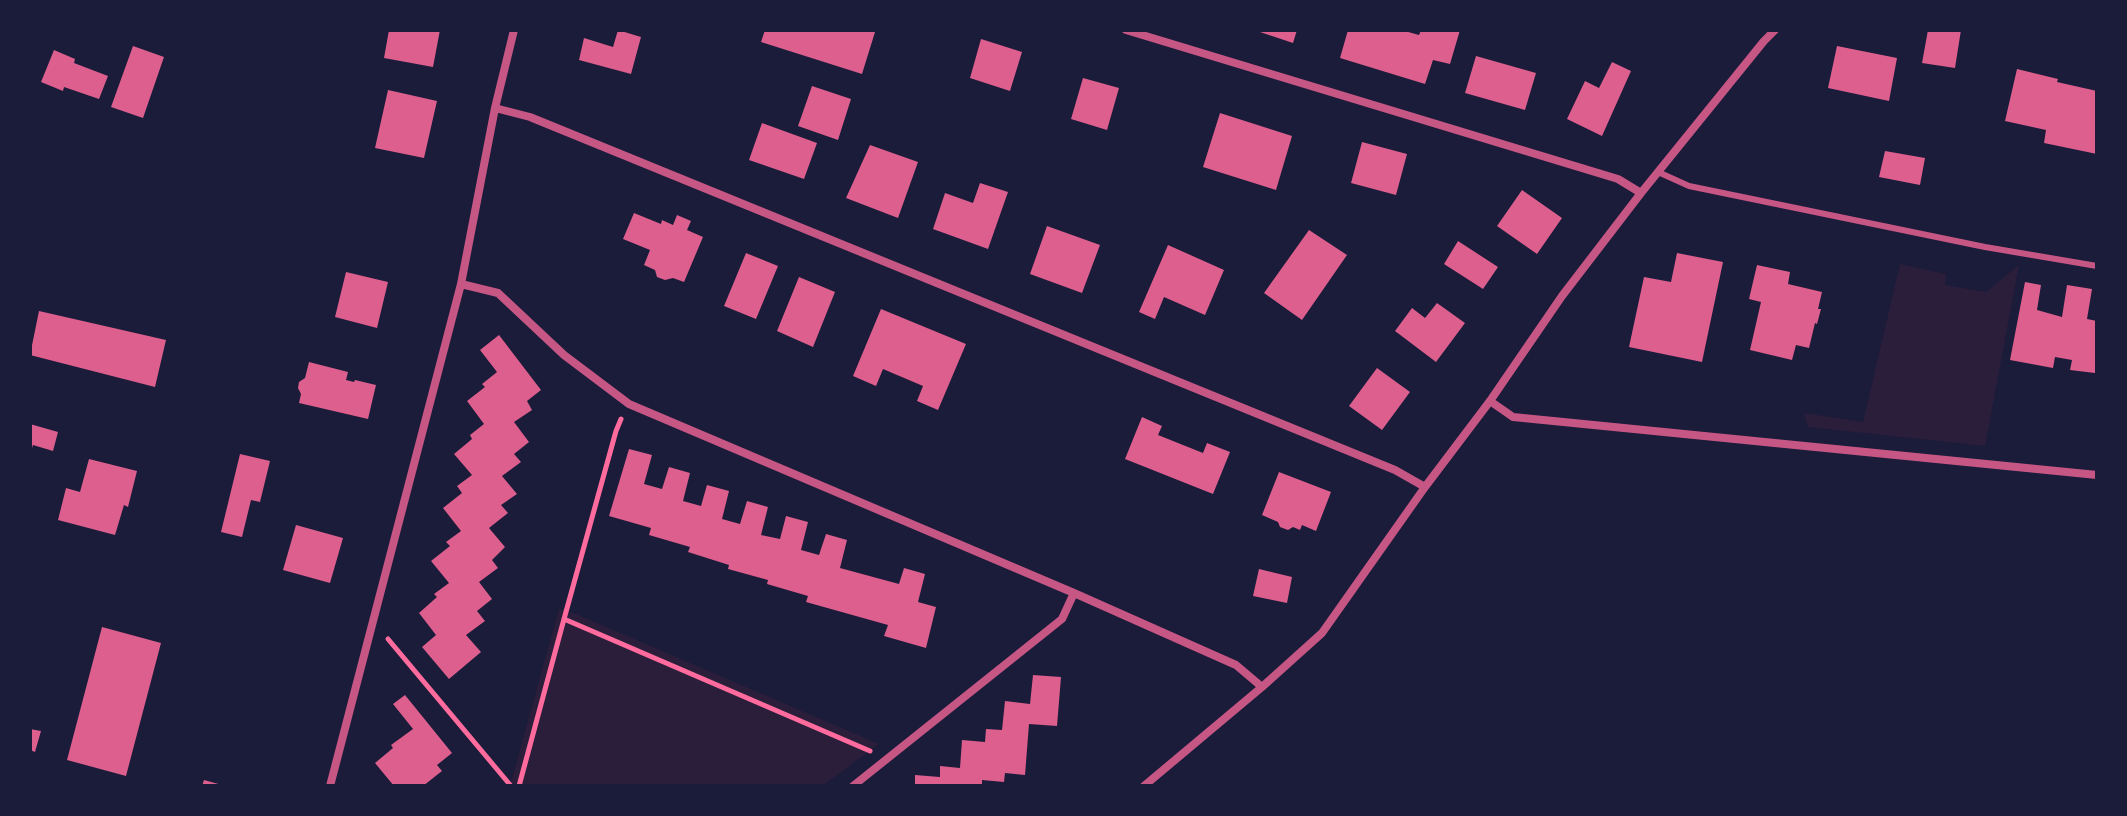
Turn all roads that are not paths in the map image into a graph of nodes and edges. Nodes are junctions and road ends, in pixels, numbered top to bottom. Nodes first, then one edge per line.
1 (514, 30) edge
2 (1126, 30) edge
3 (1775, 30) edge
4 (495, 108) junction
5 (1658, 172) junction
6 (1641, 193) junction
7 (2097, 266) edge
8 (461, 284) junction
9 (1490, 401) junction
10 (2097, 475) edge
11 (1425, 487) junction
12 (1074, 593) junction
13 (1262, 687) junction
14 (330, 786) edge
15 (853, 786) edge
16 (1144, 786) edge

1 - 4 street
2 - 6 street
3 - 5 street
4 - 8 street
4 - 11 street
5 - 6 street
5 - 7 lane
6 - 9 street
8 - 12 street
8 - 14 street
9 - 10 street
9 - 11 street
11 - 13 street
12 - 13 street
12 - 15 street
13 - 16 street

